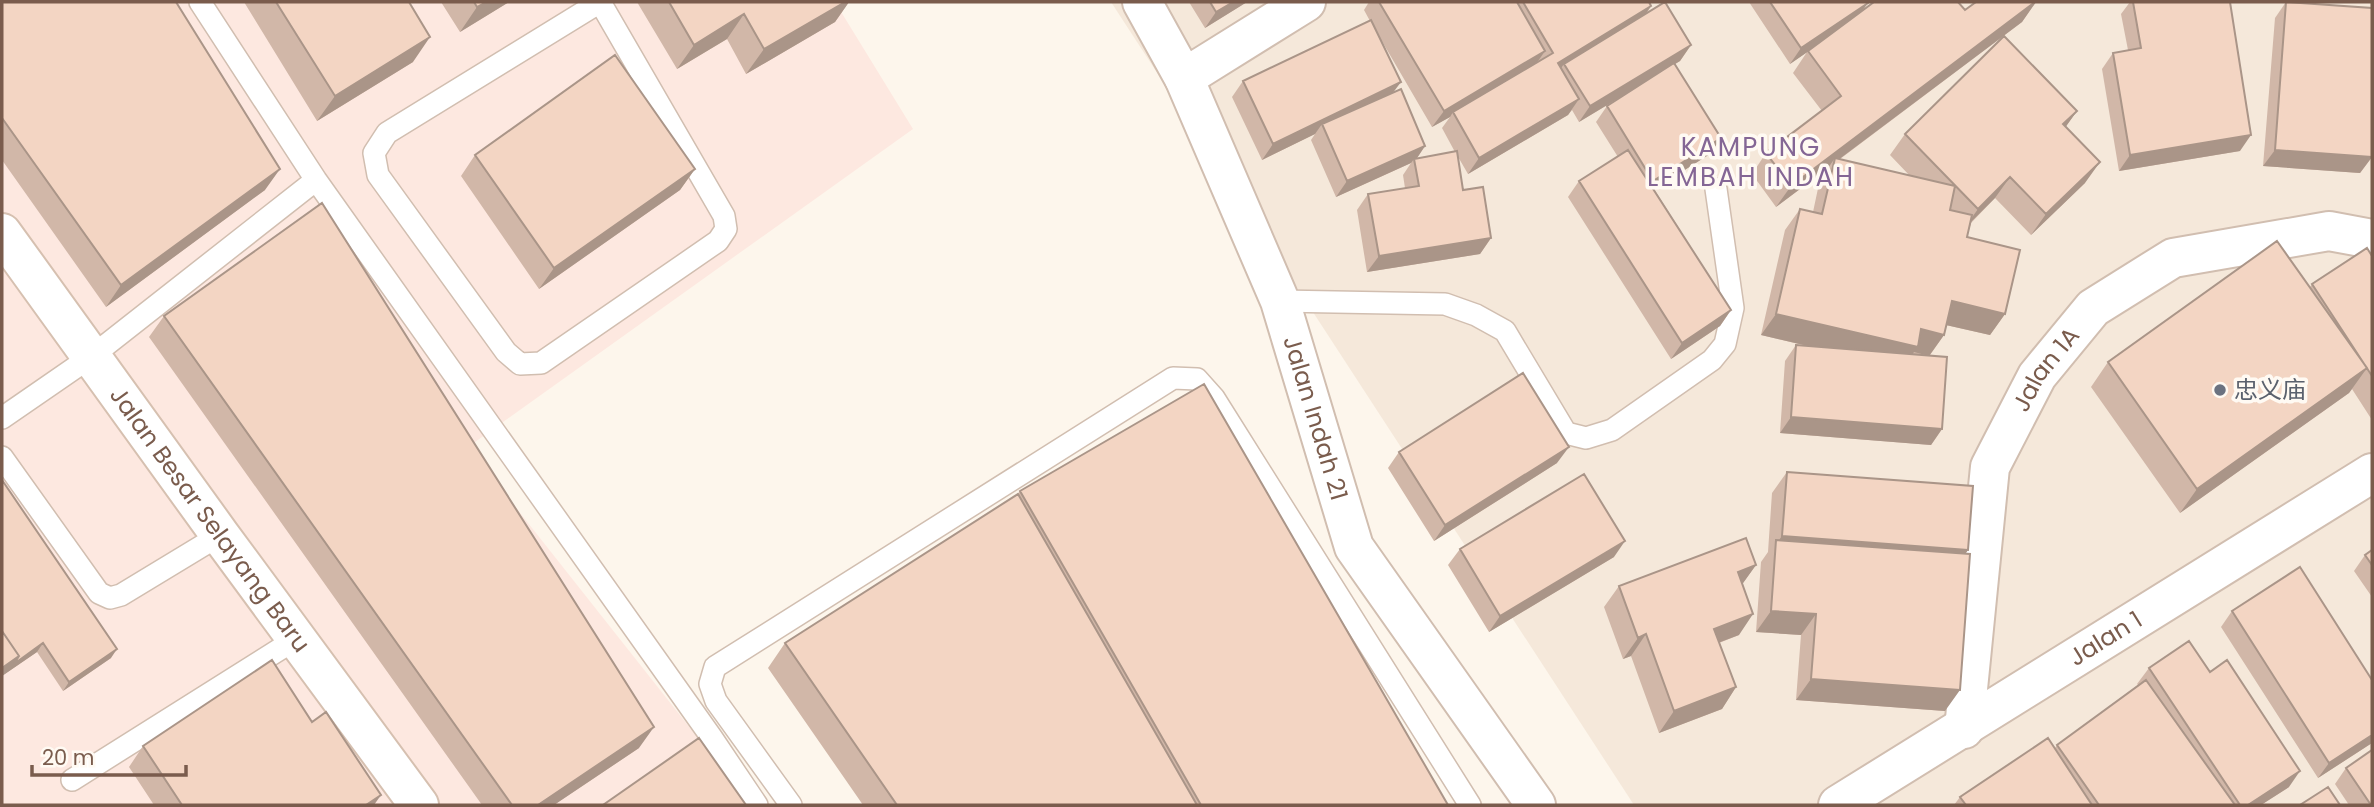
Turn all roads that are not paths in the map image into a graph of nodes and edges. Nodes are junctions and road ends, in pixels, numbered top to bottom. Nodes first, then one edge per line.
1 (200, 2) edge
2 (600, 2) edge
3 (1142, 2) edge
4 (1306, 2) edge
5 (1184, 78) junction
6 (316, 180) junction
7 (1716, 189) dead end
8 (2, 233) edge
9 (2372, 239) edge
10 (1280, 301) junction
11 (92, 356) junction
12 (2, 418) edge
13 (2, 457) edge
14 (2372, 472) edge
15 (220, 536) junction
16 (296, 639) junction
17 (1964, 729) junction
18 (712, 738) junction
19 (691, 751) edge
20 (72, 780) dead end
21 (419, 805) edge
22 (757, 805) edge
23 (791, 805) edge
24 (1470, 805) edge
25 (1536, 805) edge
26 (1838, 805) edge

1 - 6 lane
2 - 2 lane
3 - 5 street, Jalan Indah 21
4 - 5 street
5 - 10 street, Jalan Indah 21
6 - 11 lane
6 - 18 lane
7 - 10 lane
8 - 11 street, Jalan Besar Selayang Baru
9 - 17 street, Jalan 1A
10 - 25 street, Jalan Indah 21
11 - 12 lane
11 - 15 street, Jalan Besar Selayang Baru
13 - 15 lane
14 - 17 street, Jalan 1
15 - 16 street, Jalan Besar Selayang Baru
16 - 20 lane
16 - 21 street, Jalan Besar Selayang Baru
17 - 26 street, Jalan 1
18 - 19 lane
18 - 22 lane
23 - 24 lane

